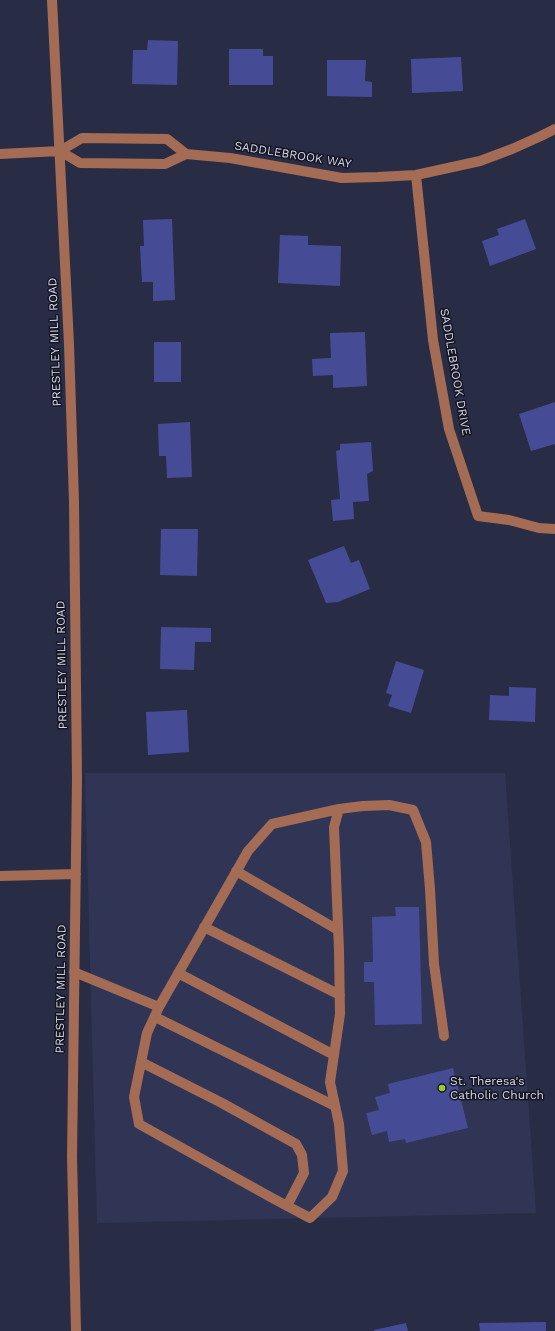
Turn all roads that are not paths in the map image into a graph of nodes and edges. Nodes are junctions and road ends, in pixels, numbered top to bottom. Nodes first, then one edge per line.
1 (52, 0) edge
2 (555, 129) edge
3 (60, 151) junction
4 (0, 154) edge
5 (186, 154) junction
6 (416, 175) junction
7 (555, 529) edge
8 (339, 809) junction
9 (236, 871) junction
10 (76, 874) junction
11 (0, 876) edge
12 (204, 927) junction
13 (338, 930) junction
14 (74, 972) junction
15 (178, 973) junction
16 (340, 995) junction
17 (159, 1007) junction
18 (155, 1017) junction
19 (444, 1036) dead end
20 (334, 1055) junction
21 (141, 1062) junction
22 (335, 1106) junction
23 (287, 1206) junction
24 (76, 1331) edge

1 - 3 street, PRESTLEY MILL ROAD
2 - 6 street, SADDLEBROOK WAY
3 - 4 street
3 - 5 street
3 - 5 street
3 - 10 street, PRESTLEY MILL ROAD
5 - 6 street, SADDLEBROOK WAY
6 - 7 street, SADDLEBROOK DRIVE
8 - 9 street
8 - 13 street
8 - 19 street
9 - 12 street
9 - 13 street
10 - 11 street
10 - 14 street, PRESTLEY MILL ROAD
12 - 15 street
12 - 16 street
13 - 16 street
14 - 17 street
14 - 24 street, PRESTLEY MILL ROAD
15 - 17 street
15 - 20 street
16 - 20 street
17 - 18 street
18 - 21 street
18 - 22 street
20 - 22 street
21 - 23 street
21 - 23 street
22 - 23 street

